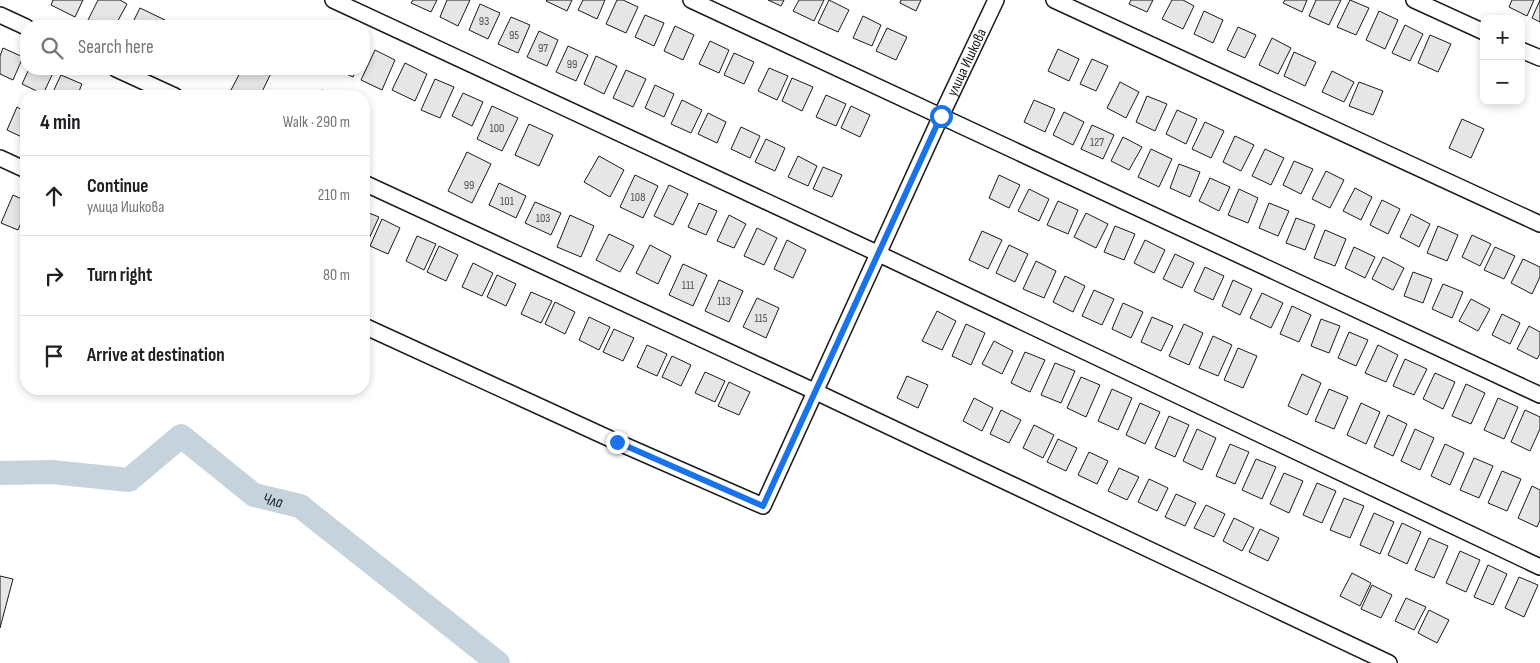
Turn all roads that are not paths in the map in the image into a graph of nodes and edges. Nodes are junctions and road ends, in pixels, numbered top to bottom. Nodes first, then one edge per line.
1 (333, 0) edge
2 (691, 0) edge
3 (996, 0) edge
4 (1054, 0) edge
5 (1414, 0) edge
6 (0, 15) edge
7 (20, 24) edge
8 (1480, 30) edge
9 (1525, 52) edge
10 (1540, 58) edge
11 (129, 75) edge
12 (162, 90) edge
13 (941, 116) junction
14 (0, 158) edge
15 (20, 167) edge
16 (370, 186) edge
17 (1540, 224) edge
18 (879, 254) junction
19 (370, 329) edge
20 (814, 391) junction
21 (1540, 395) edge
22 (1540, 567) edge
23 (1389, 663) edge

1 - 18 street
2 - 13 street
3 - 13 street, улица Ишкова
4 - 17 street
5 - 8 street
6 - 7 street
9 - 10 street
11 - 12 street
13 - 18 street, улица Ишкова
13 - 21 street
14 - 15 street
16 - 20 street
18 - 20 street, улица Ишкова
18 - 22 street
19 - 20 street, улица Ишкова
20 - 23 street

